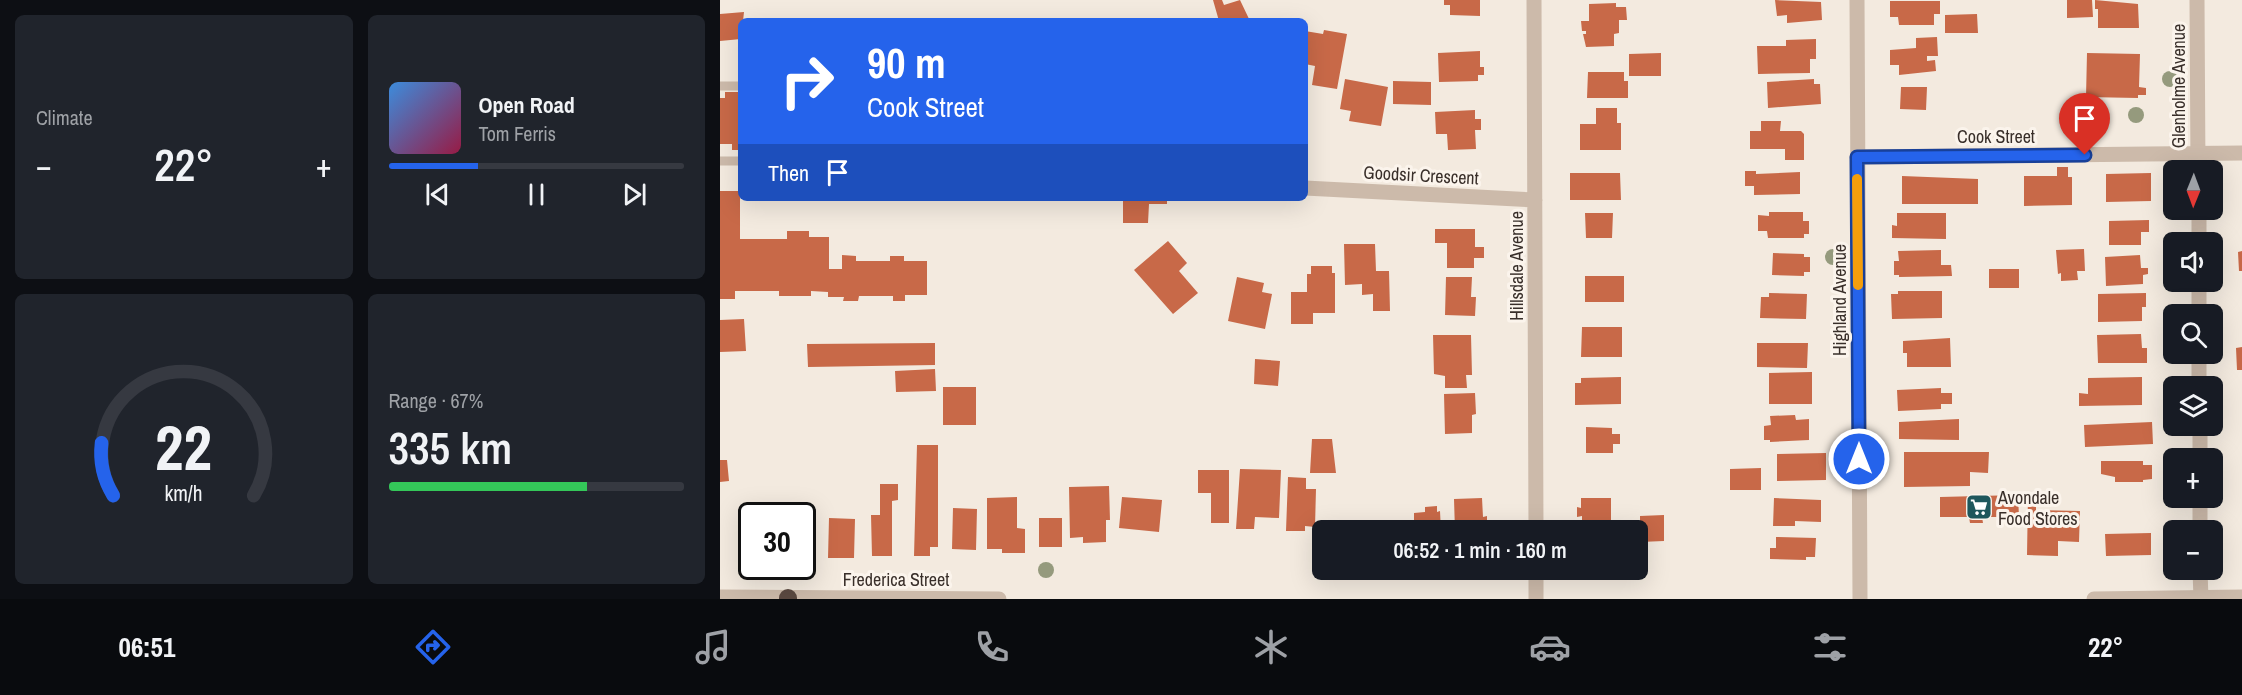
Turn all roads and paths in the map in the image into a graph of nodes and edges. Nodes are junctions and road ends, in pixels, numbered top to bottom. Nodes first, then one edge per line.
1 (1534, 0) edge
2 (1857, 0) edge
3 (2197, 0) edge
4 (720, 86) edge
5 (738, 86) edge
6 (2242, 153) edge
7 (2198, 154) junction
8 (1857, 157) junction
9 (2198, 160) edge
10 (720, 161) edge
11 (738, 161) edge
12 (1308, 188) edge
13 (1535, 200) junction
14 (1536, 520) edge
15 (1536, 580) edge
16 (2200, 580) edge
17 (720, 597) edge
18 (2242, 597) edge
19 (788, 598) edge
20 (2201, 598) edge
21 (999, 599) edge
22 (1536, 599) edge
23 (1860, 599) edge
24 (2094, 599) edge

1 - 13 street, Hillsdale Avenue
2 - 8 street, Highland Avenue
3 - 7 street, Glenholme Avenue
4 - 5 lane
6 - 7 street, Cook Street
7 - 8 street, Cook Street
7 - 9 street, Glenholme Avenue
8 - 23 street, Highland Avenue
10 - 11 lane
12 - 13 street, Goodsir Crescent
13 - 14 street, Hillsdale Avenue
15 - 22 street
16 - 20 street
17 - 19 street, Frederica Street
18 - 20 street
19 - 21 street, Frederica Street
20 - 24 street

